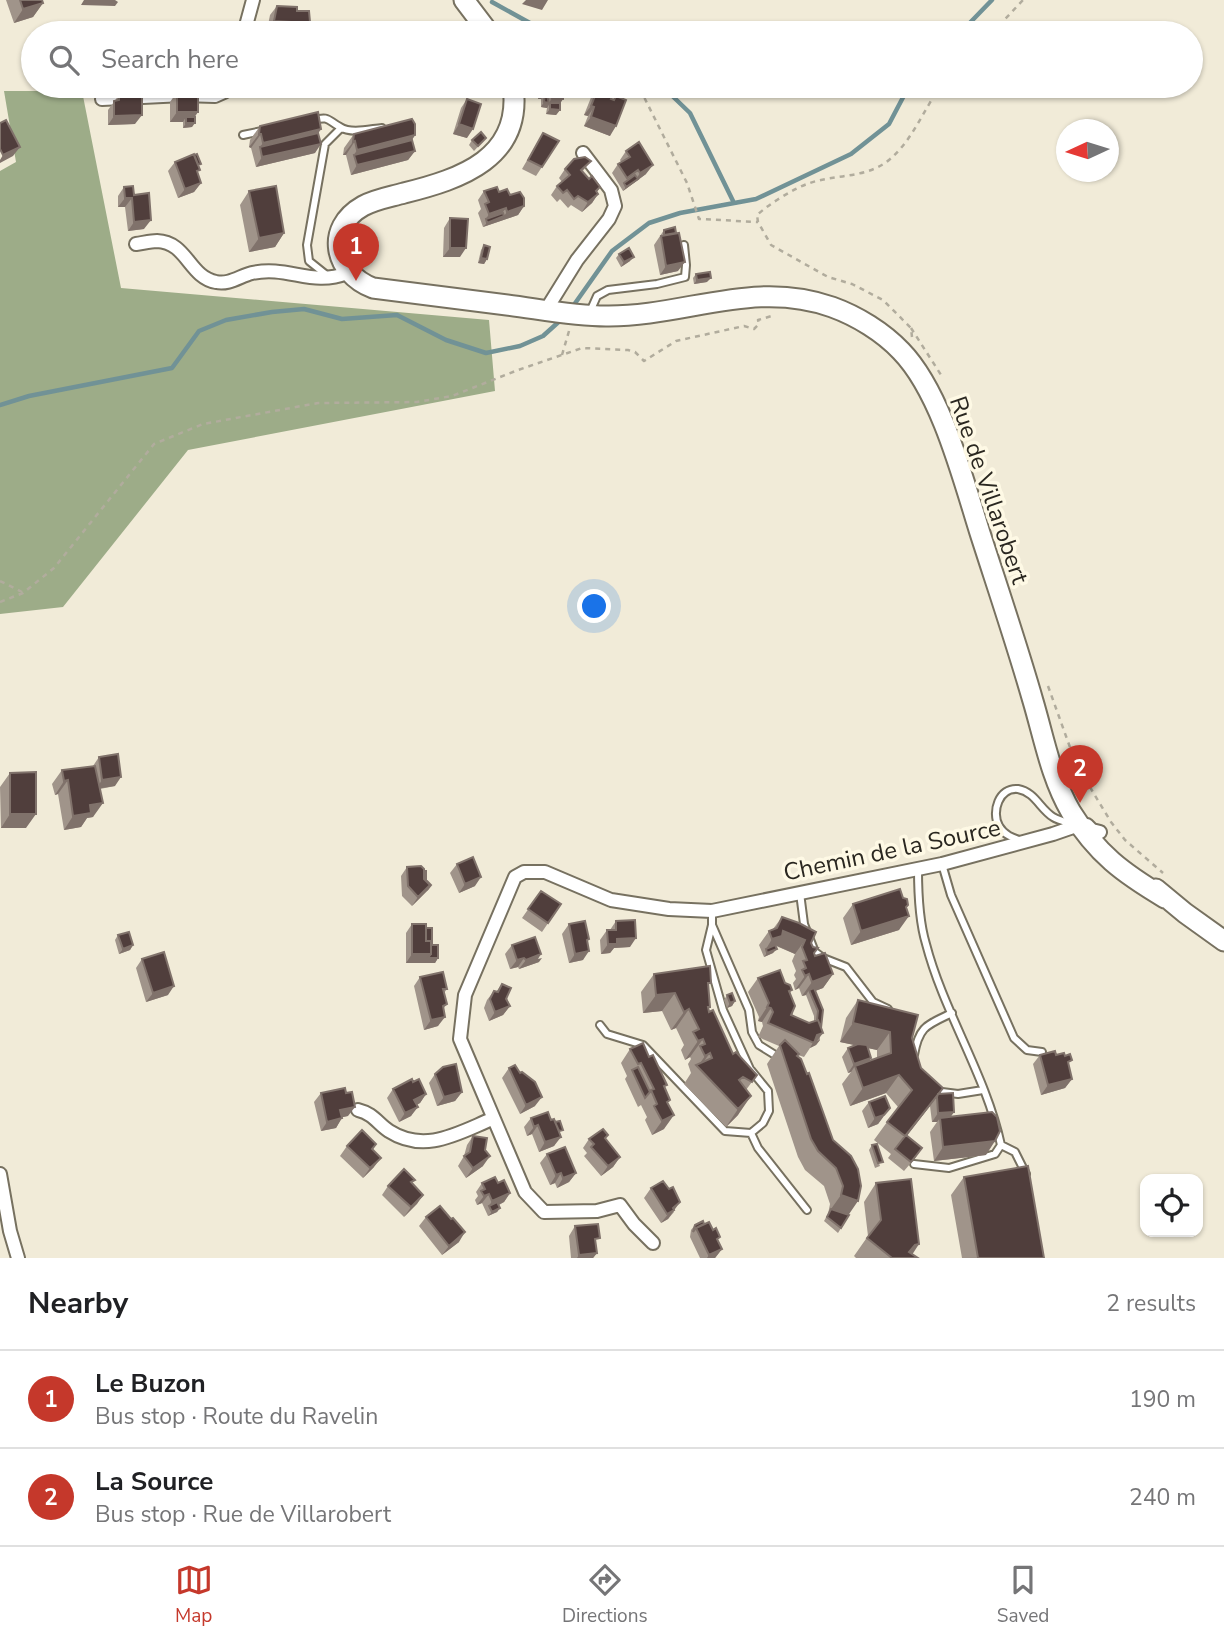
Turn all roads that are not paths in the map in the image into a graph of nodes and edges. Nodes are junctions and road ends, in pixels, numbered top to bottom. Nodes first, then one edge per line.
1 (253, 0) edge
2 (464, 0) edge
3 (247, 21) edge
4 (480, 21) edge
5 (122, 98) edge
6 (514, 98) edge
7 (102, 99) dead end
8 (311, 120) edge
9 (396, 126) edge
10 (341, 128) junction
11 (270, 129) edge
12 (243, 135) dead end
13 (583, 153) dead end
14 (136, 244) dead end
15 (684, 245) edge
16 (339, 275) junction
17 (567, 313) junction
18 (1033, 700) junction
19 (1079, 825) junction
20 (1100, 832) junction
21 (1024, 842) junction
22 (942, 864) junction
23 (918, 869) junction
24 (800, 892) junction
25 (1165, 898) junction
26 (712, 911) junction
27 (712, 925) junction
28 (1224, 941) edge
29 (896, 1013) edge
30 (952, 1013) junction
31 (600, 1025) dead end
32 (1042, 1052) edge
33 (788, 1063) edge
34 (917, 1066) edge
35 (926, 1083) edge
36 (983, 1090) junction
37 (358, 1110) edge
38 (492, 1119) junction
39 (751, 1133) junction
40 (1001, 1145) junction
41 (914, 1164) edge
42 (0, 1174) edge
43 (1029, 1182) edge
44 (807, 1210) dead end
45 (653, 1243) dead end
46 (18, 1258) edge

1 - 3 street
2 - 4 main road
5 - 7 street
6 - 16 main road
8 - 10 lane
9 - 10 lane
10 - 16 lane
11 - 12 lane
13 - 17 street
14 - 16 street
15 - 17 lane
16 - 17 main road, Rue de Villarobert
17 - 18 main road, Rue de Villarobert
18 - 19 main road, Rue de Villarobert
18 - 20 main road, Rue de Villarobert
19 - 20 street
19 - 21 street, Chemin de la Source
19 - 21 lane
19 - 25 main road, Rue de Villarobert
20 - 25 main road, Rue de Villarobert
21 - 22 street, Chemin de la Source
22 - 23 street, Chemin de la Source
22 - 32 lane
23 - 24 street, Chemin de la Source
23 - 30 lane
24 - 26 street, Chemin de la Source
24 - 29 lane
25 - 28 main road, Rue de Villarobert
26 - 27 lane
26 - 38 street, Chemin de la Source
27 - 33 lane
27 - 39 lane
30 - 34 lane
30 - 36 lane
31 - 39 lane
35 - 36 lane
36 - 40 lane
37 - 38 street
38 - 45 street
39 - 44 lane
40 - 41 lane
40 - 43 lane
42 - 46 street

